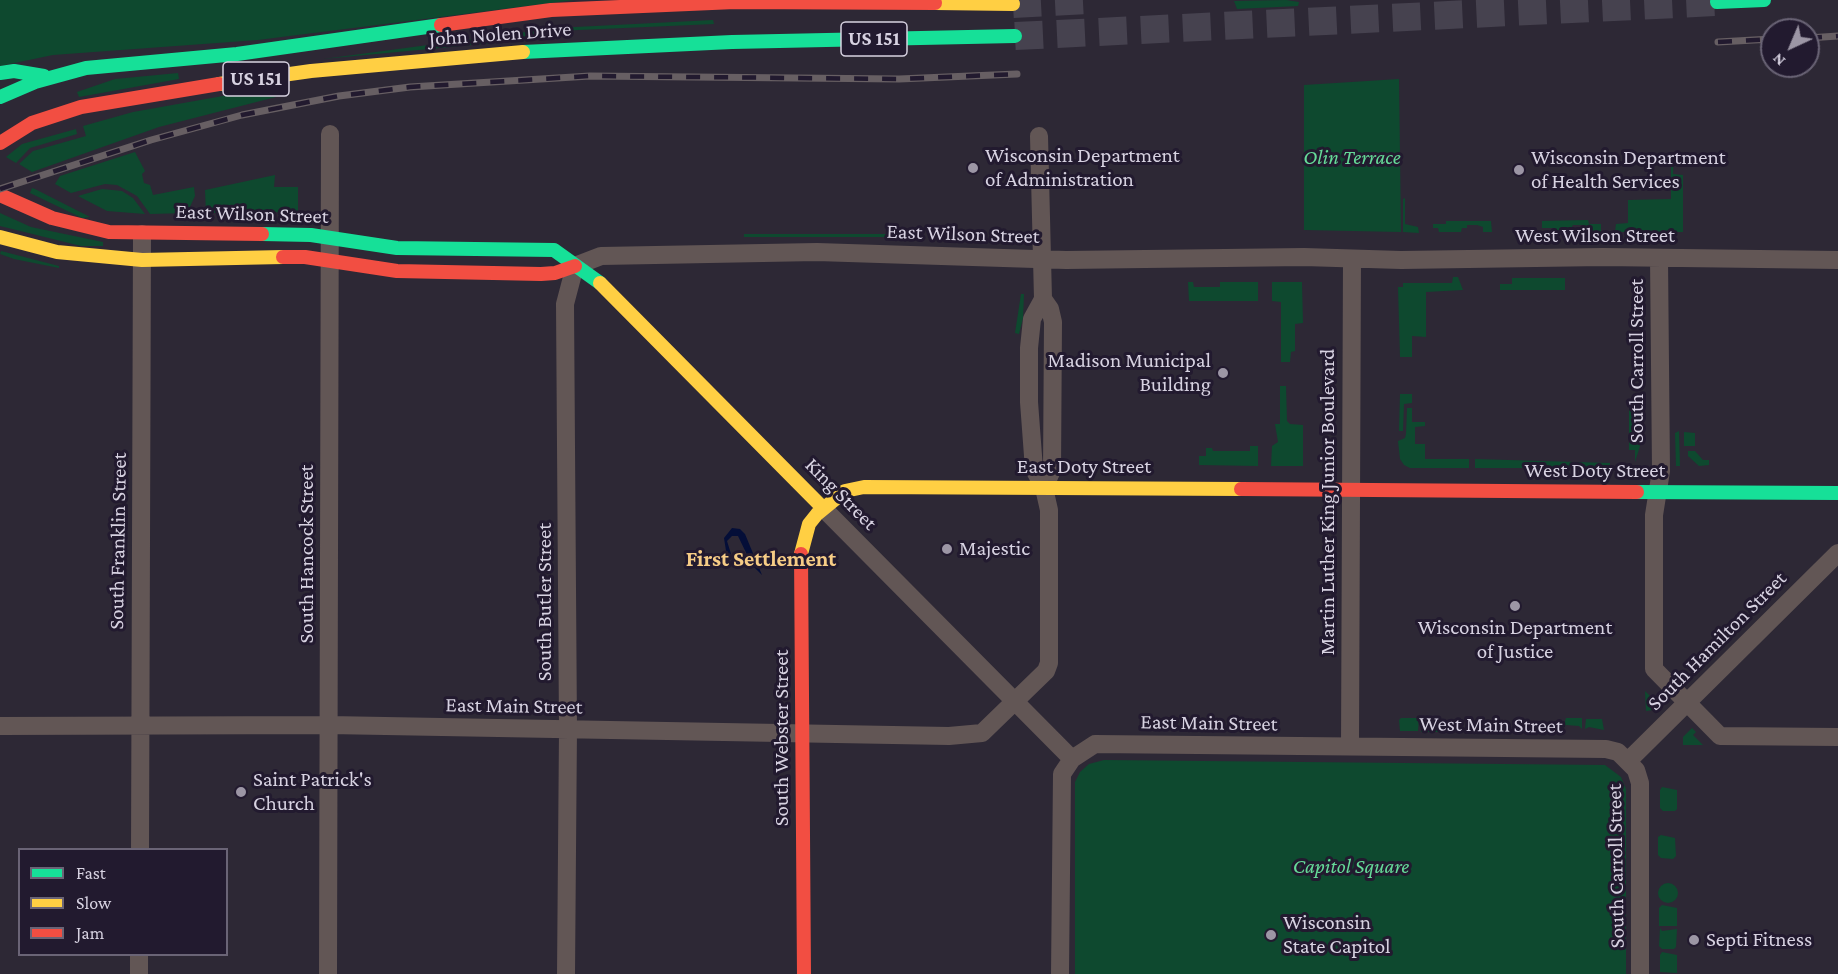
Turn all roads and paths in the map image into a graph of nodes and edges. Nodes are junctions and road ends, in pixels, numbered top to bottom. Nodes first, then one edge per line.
1 (1764, 0) edge
2 (1717, 2) dead end
3 (1013, 4) dead end
4 (1015, 36) tunnel mouth
5 (0, 73) edge
6 (50, 77) junction
7 (0, 97) edge
8 (330, 134) dead end
9 (1039, 136) dead end
10 (0, 142) edge
11 (0, 195) edge
12 (142, 234) junction
13 (0, 237) edge
14 (330, 237) junction
15 (1659, 258) junction
16 (1042, 259) junction
17 (1352, 259) junction
18 (142, 260) junction
19 (1838, 260) edge
20 (330, 262) junction
21 (575, 266) junction
22 (1043, 299) junction
23 (1044, 488) junction
24 (1351, 491) junction
25 (1657, 492) junction
26 (1838, 493) edge
27 (823, 508) junction
28 (1838, 553) edge
29 (1014, 702) junction
30 (1686, 704) junction
31 (0, 726) edge
32 (140, 726) junction
33 (329, 726) junction
34 (568, 729) junction
35 (803, 734) junction
36 (1838, 737) edge
37 (1350, 746) junction
38 (1072, 759) junction
39 (1629, 760) junction
40 (140, 848) edge
41 (140, 956) edge
42 (139, 974) edge
43 (328, 974) edge
44 (566, 974) edge
45 (804, 974) edge
46 (1060, 974) edge
47 (1640, 974) edge

1 - 2 street
3 - 6 street, John Nolen Drive / US 151
4 - 10 street, John Nolen Drive / US 151
5 - 6 street
6 - 7 street, John Nolen Drive / US 151
8 - 14 street, South Hancock Street
9 - 16 street
11 - 12 street, East Wilson Street
12 - 14 street, East Wilson Street
12 - 18 street, South Franklin Street
13 - 18 street, East Wilson Street
14 - 20 street, South Hancock Street
14 - 21 street, East Wilson Street
15 - 17 street, West Wilson Street
15 - 19 street, West Wilson Street
15 - 25 street, South Carroll Street
16 - 17 street, East Wilson Street
16 - 21 street, East Wilson Street
16 - 22 street
17 - 24 street, Martin Luther King Junior Boulevard
18 - 20 street, East Wilson Street
18 - 32 street, South Franklin Street
20 - 21 street, East Wilson Street
20 - 33 street, South Hancock Street
21 - 27 street, King Street
21 - 34 street, South Butler Street
22 - 23 street
22 - 23 street
23 - 24 street, East Doty Street
23 - 27 street, East Doty Street
23 - 29 street, East Main Street
24 - 25 street, West Doty Street
24 - 37 street, Martin Luther King Junior Boulevard
25 - 26 street, West Doty Street
25 - 30 street, South Carroll Street
27 - 29 street, King Street
27 - 35 street, South Webster Street
28 - 30 street, South Hamilton Street
29 - 35 street, East Main Street
29 - 38 street, King Street
30 - 36 street
30 - 39 street, South Hamilton Street
31 - 32 street, East Main Street
32 - 33 street, East Main Street
32 - 40 street, South Franklin Street
33 - 34 street, East Main Street
33 - 43 street, South Hancock Street
34 - 35 street, East Main Street
34 - 44 street, South Butler Street
35 - 45 street, South Webster Street
37 - 38 street, East Main Street
37 - 39 street, West Main Street
38 - 46 street
39 - 47 street, South Carroll Street
41 - 42 street

